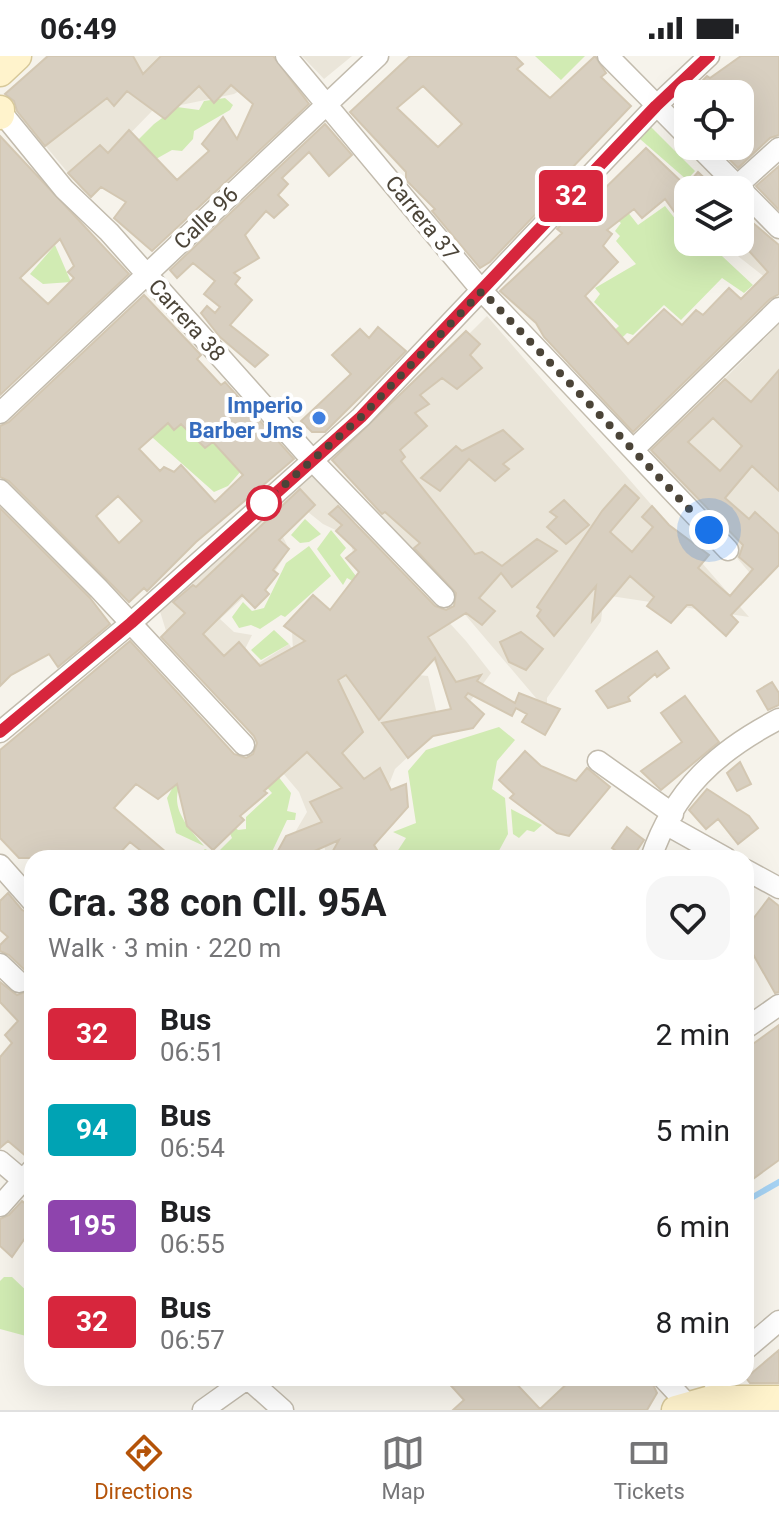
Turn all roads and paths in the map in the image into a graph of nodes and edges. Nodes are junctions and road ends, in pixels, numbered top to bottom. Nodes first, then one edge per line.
1 (17, 56) edge
2 (286, 56) edge
3 (378, 56) edge
4 (608, 56) edge
5 (709, 56) edge
6 (0, 72) edge
7 (327, 102) junction
8 (656, 106) junction
9 (1, 113) edge
10 (674, 123) edge
11 (779, 148) edge
12 (712, 160) edge
13 (729, 176) edge
14 (748, 176) edge
15 (754, 202) edge
16 (779, 228) edge
17 (147, 275) junction
18 (482, 291) junction
19 (779, 308) edge
20 (0, 413) edge
21 (633, 450) junction
22 (312, 460) junction
23 (0, 490) edge
24 (728, 550) dead end
25 (444, 597) dead end
26 (131, 623) junction
27 (779, 719) edge
28 (0, 732) edge
29 (244, 745) dead end
30 (598, 761) dead end
31 (670, 820) junction
32 (655, 850) edge
33 (714, 850) edge
34 (754, 874) edge
35 (4, 876) edge
36 (779, 888) edge
37 (24, 894) edge
38 (0, 964) edge
39 (19, 982) dead end
40 (779, 1005) edge
41 (754, 1022) edge
42 (0, 1161) edge
43 (24, 1177) edge
44 (24, 1184) edge
45 (0, 1206) edge
46 (779, 1321) edge
47 (754, 1342) edge
48 (236, 1386) edge
49 (256, 1386) edge
50 (675, 1386) edge
51 (779, 1400) edge
52 (697, 1401) edge
53 (203, 1410) edge
54 (283, 1410) edge

1 - 6 street
2 - 7 street, Carrera 37
3 - 7 street, Calle 96
4 - 8 street
5 - 8 street
7 - 17 street, Calle 96
7 - 18 street, Carrera 37
8 - 10 street
8 - 18 street
9 - 17 street, Carrera 38
11 - 14 street
12 - 13 street
15 - 16 street
17 - 20 street, Calle 96
17 - 22 street, Carrera 38
18 - 21 street, Carrera 37
18 - 22 street
19 - 21 street
21 - 24 street, Carrera 37
22 - 25 street, Carrera 38
22 - 26 street
23 - 26 street
26 - 28 street
26 - 29 street
27 - 31 street
30 - 31 street
31 - 32 street
31 - 33 street
34 - 36 street
35 - 37 street
38 - 39 street
40 - 41 street
42 - 43 street
44 - 45 street
46 - 47 street
48 - 53 street
49 - 54 street
50 - 52 street
51 - 52 street

